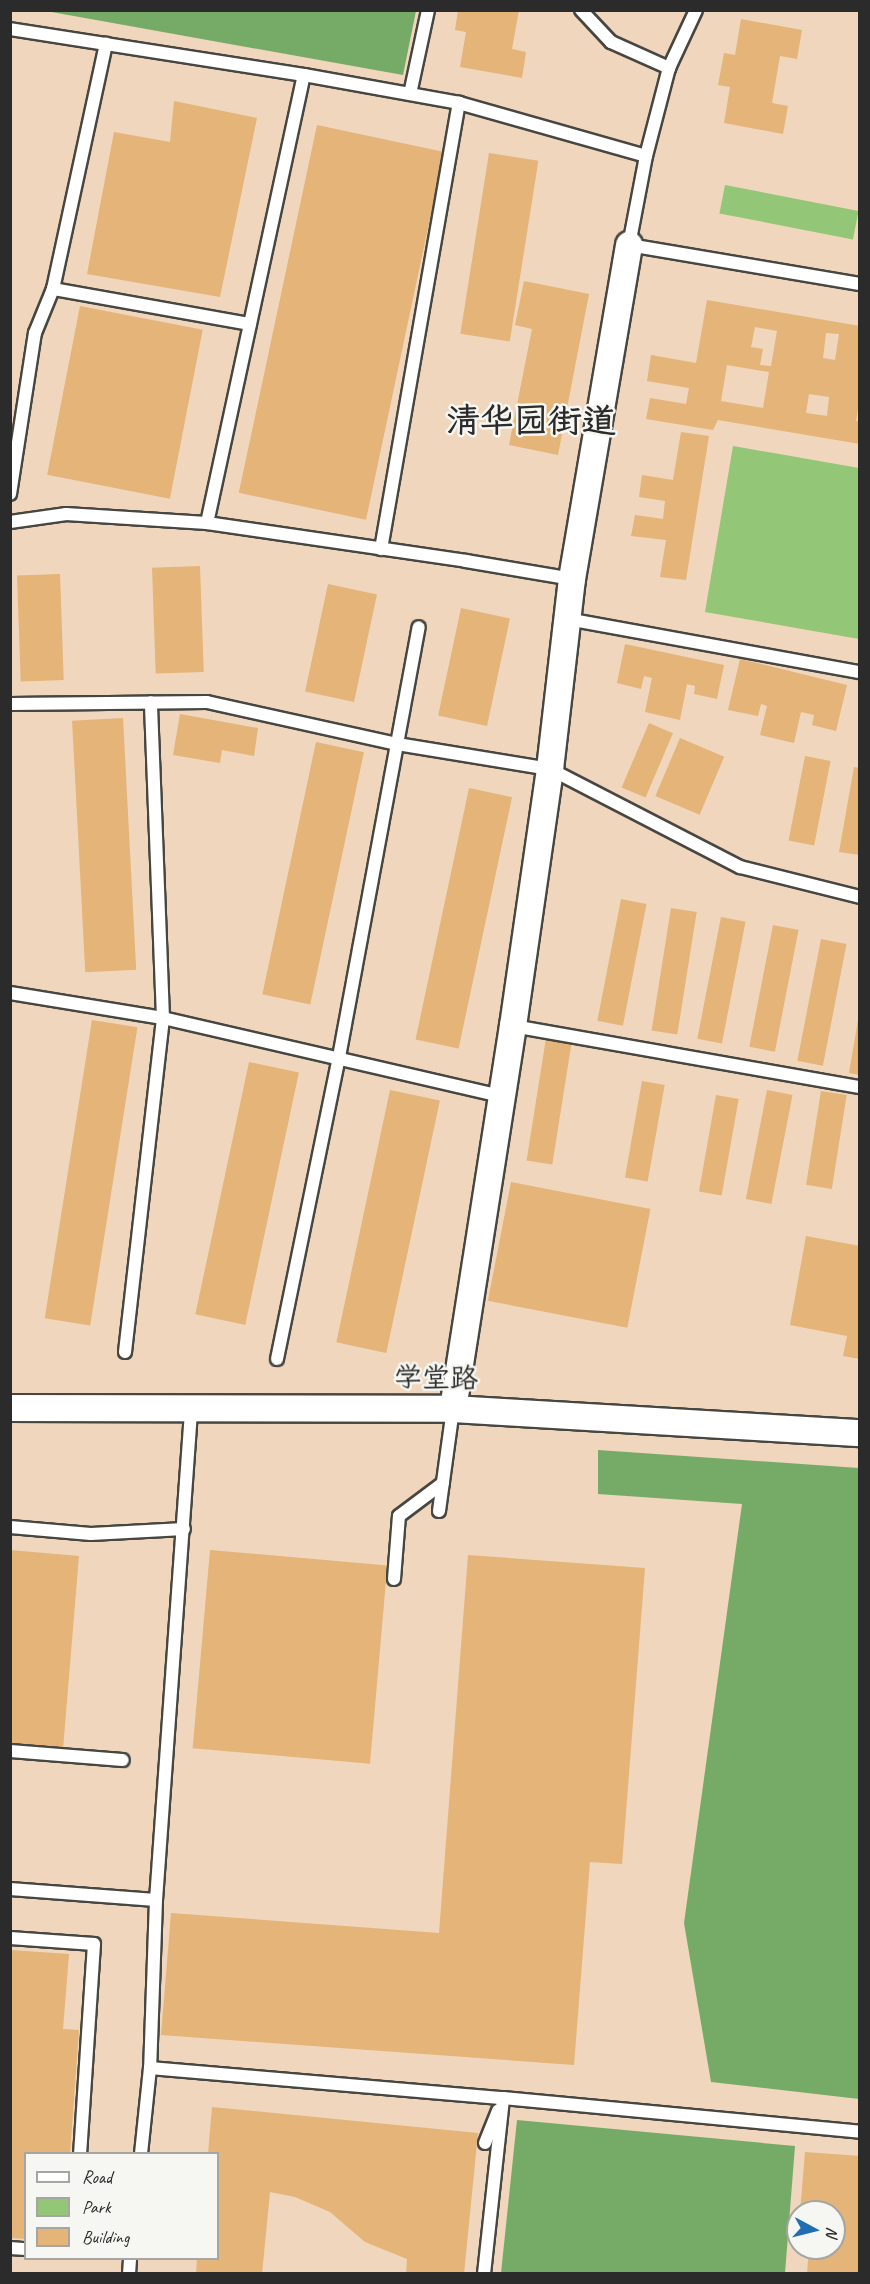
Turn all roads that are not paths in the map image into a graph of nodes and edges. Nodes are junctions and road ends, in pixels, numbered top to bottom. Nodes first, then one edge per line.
1 (428, 10) edge
2 (581, 10) edge
3 (696, 10) edge
4 (10, 29) edge
5 (106, 44) junction
6 (669, 68) junction
7 (304, 75) junction
8 (410, 94) junction
9 (459, 103) junction
10 (646, 156) junction
11 (629, 245) junction
12 (860, 284) edge
13 (53, 289) junction
14 (250, 324) junction
15 (10, 494) edge
16 (10, 522) edge
17 (207, 524) junction
18 (381, 549) junction
19 (572, 579) junction
20 (567, 619) junction
21 (419, 627) dead end
22 (860, 672) edge
23 (151, 702) junction
24 (10, 704) edge
25 (397, 744) junction
26 (550, 769) junction
27 (860, 897) edge
28 (10, 993) edge
29 (163, 1018) junction
30 (513, 1026) junction
31 (339, 1057) junction
32 (860, 1087) edge
33 (502, 1096) junction
34 (125, 1352) dead end
35 (277, 1359) dead end
36 (10, 1408) edge
37 (191, 1408) junction
38 (453, 1409) junction
39 (860, 1433) edge
40 (443, 1483) junction
41 (440, 1512) dead end
42 (10, 1527) edge
43 (184, 1528) junction
44 (394, 1579) dead end
45 (10, 1751) edge
46 (123, 1760) dead end
47 (10, 1888) edge
48 (156, 1900) junction
49 (10, 1938) edge
50 (150, 2068) junction
51 (503, 2098) junction
52 (860, 2132) edge
53 (485, 2143) dead end
54 (80, 2152) edge
55 (141, 2152) edge
56 (484, 2274) edge

1 - 8 lane
2 - 6 lane
3 - 6 lane
4 - 5 lane
5 - 7 lane
5 - 13 lane
6 - 10 lane
7 - 8 lane
7 - 14 lane
8 - 9 lane
9 - 10 lane
9 - 18 lane
10 - 11 lane
11 - 12 lane
11 - 19 street
13 - 14 lane
13 - 15 lane
14 - 17 lane
16 - 17 lane
17 - 18 lane
18 - 19 lane
19 - 20 street
20 - 22 lane
20 - 26 street
21 - 25 lane
23 - 24 lane
23 - 25 lane
23 - 29 lane
25 - 26 lane
25 - 31 lane
26 - 27 lane
26 - 30 street
28 - 29 lane
29 - 31 lane
29 - 34 lane
30 - 32 lane
30 - 33 street
31 - 33 lane
31 - 35 lane
33 - 38 street
36 - 37 street, 学堂路
37 - 38 street, 学堂路
37 - 43 lane
38 - 39 street, 学堂路
38 - 40 lane
40 - 41 lane
40 - 44 lane
42 - 43 lane
43 - 48 lane
45 - 46 lane
47 - 48 lane
48 - 50 lane
49 - 54 lane
50 - 51 lane
50 - 55 lane
51 - 52 lane
51 - 53 lane
51 - 56 lane

